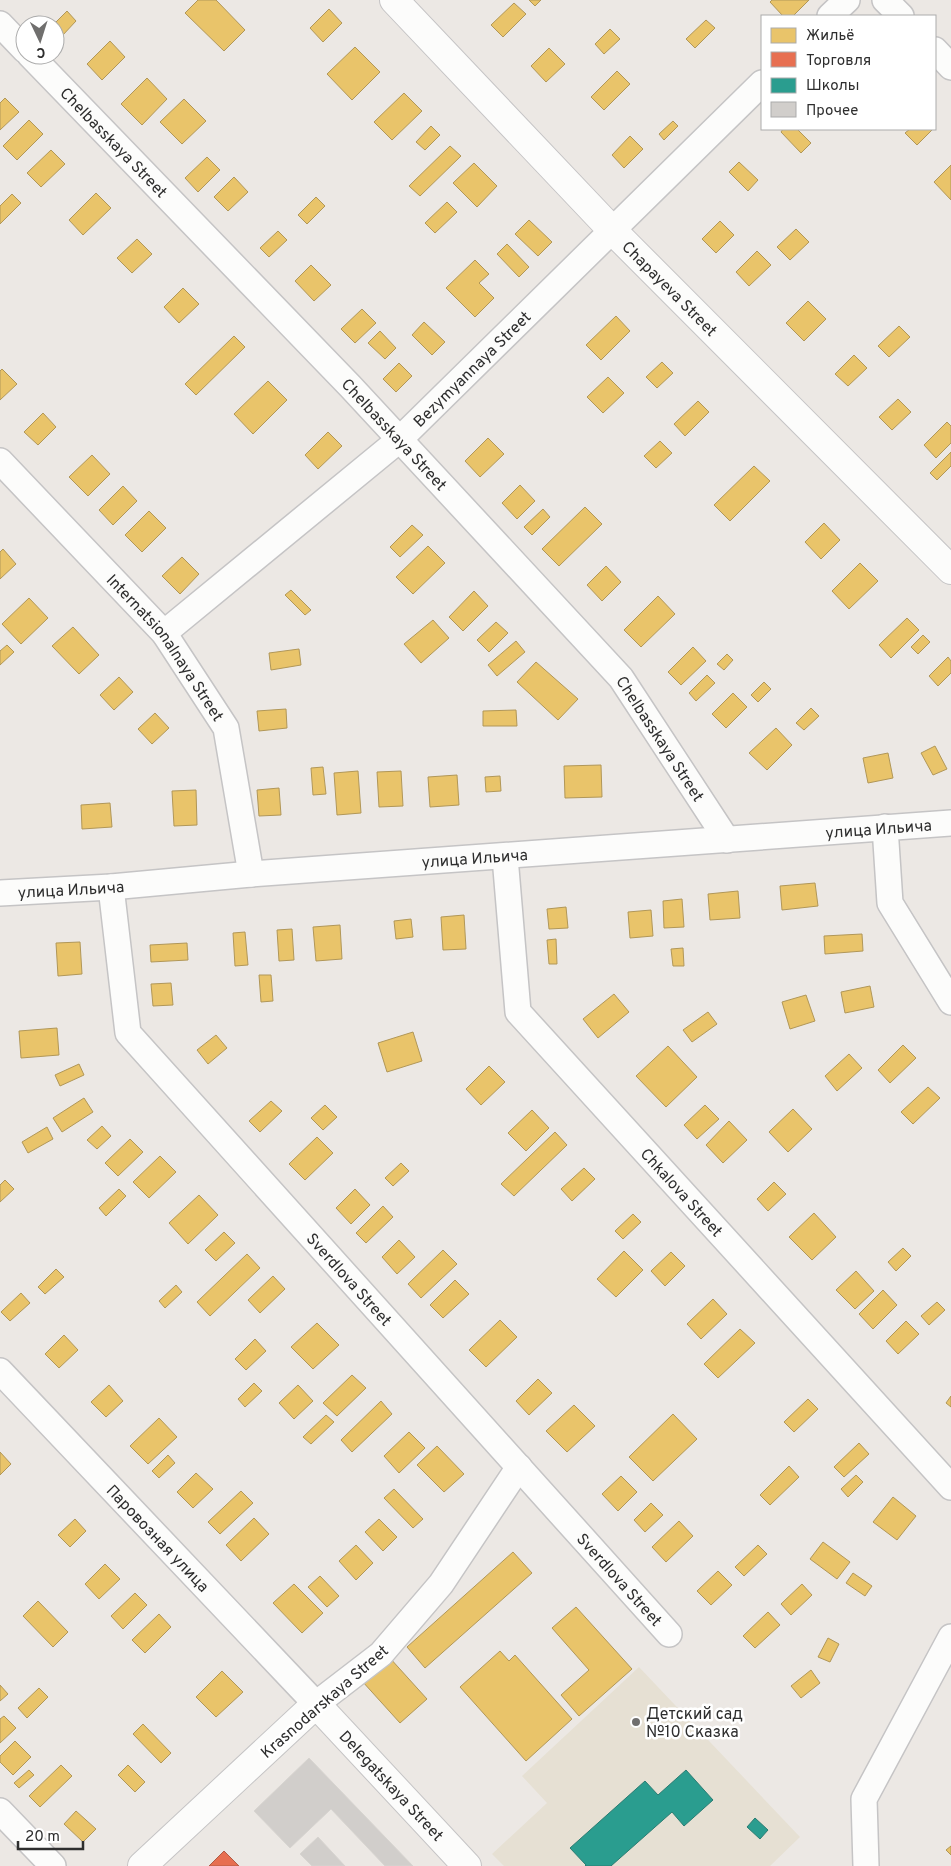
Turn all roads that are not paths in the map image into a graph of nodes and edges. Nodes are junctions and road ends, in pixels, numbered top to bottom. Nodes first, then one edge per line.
1 (394, 0) edge
2 (847, 0) edge
3 (885, 0) edge
4 (831, 15) edge
5 (900, 15) edge
6 (0, 24) edge
7 (15, 40) edge
8 (936, 51) edge
9 (40, 65) edge
10 (951, 66) edge
11 (761, 84) edge
12 (612, 230) junction
13 (399, 440) junction
14 (0, 461) edge
15 (951, 570) edge
16 (164, 633) junction
17 (951, 823) edge
18 (885, 827) junction
19 (727, 840) junction
20 (505, 857) junction
21 (251, 874) junction
22 (111, 887) junction
23 (0, 893) edge
24 (951, 1002) edge
25 (0, 1372) edge
26 (519, 1467) junction
27 (951, 1487) edge
28 (669, 1634) dead end
29 (951, 1637) edge
30 (316, 1704) junction
31 (0, 1811) edge
32 (53, 1866) edge
33 (142, 1866) edge
34 (467, 1866) edge
35 (866, 1866) edge

1 - 12 main road, Chapayeva Street
2 - 4 street
3 - 5 street
6 - 7 street
8 - 10 street
9 - 13 street, Chelbasskaya Street
11 - 12 street, Bezymyannaya Street
12 - 13 street, Bezymyannaya Street
12 - 15 main road, Chapayeva Street
13 - 16 street, Bezymyannaya Street
13 - 19 street, Chelbasskaya Street
14 - 16 street, Internatsionalnaya Street
16 - 21 street, Internatsionalnaya Street
17 - 18 street, улица Ильича
18 - 19 street, улица Ильича
18 - 24 street
19 - 20 street, улица Ильича
20 - 21 street, улица Ильича
20 - 27 street, Chkalova Street
21 - 22 street, улица Ильича
22 - 23 street, улица Ильича
22 - 26 street, Sverdlova Street
25 - 30 street, Паровозная улица
26 - 28 street, Sverdlova Street
26 - 30 street, Krasnodarskaya Street
29 - 35 street
30 - 33 main road, Krasnodarskaya Street
30 - 34 main road, Delegatskaya Street
31 - 32 street

